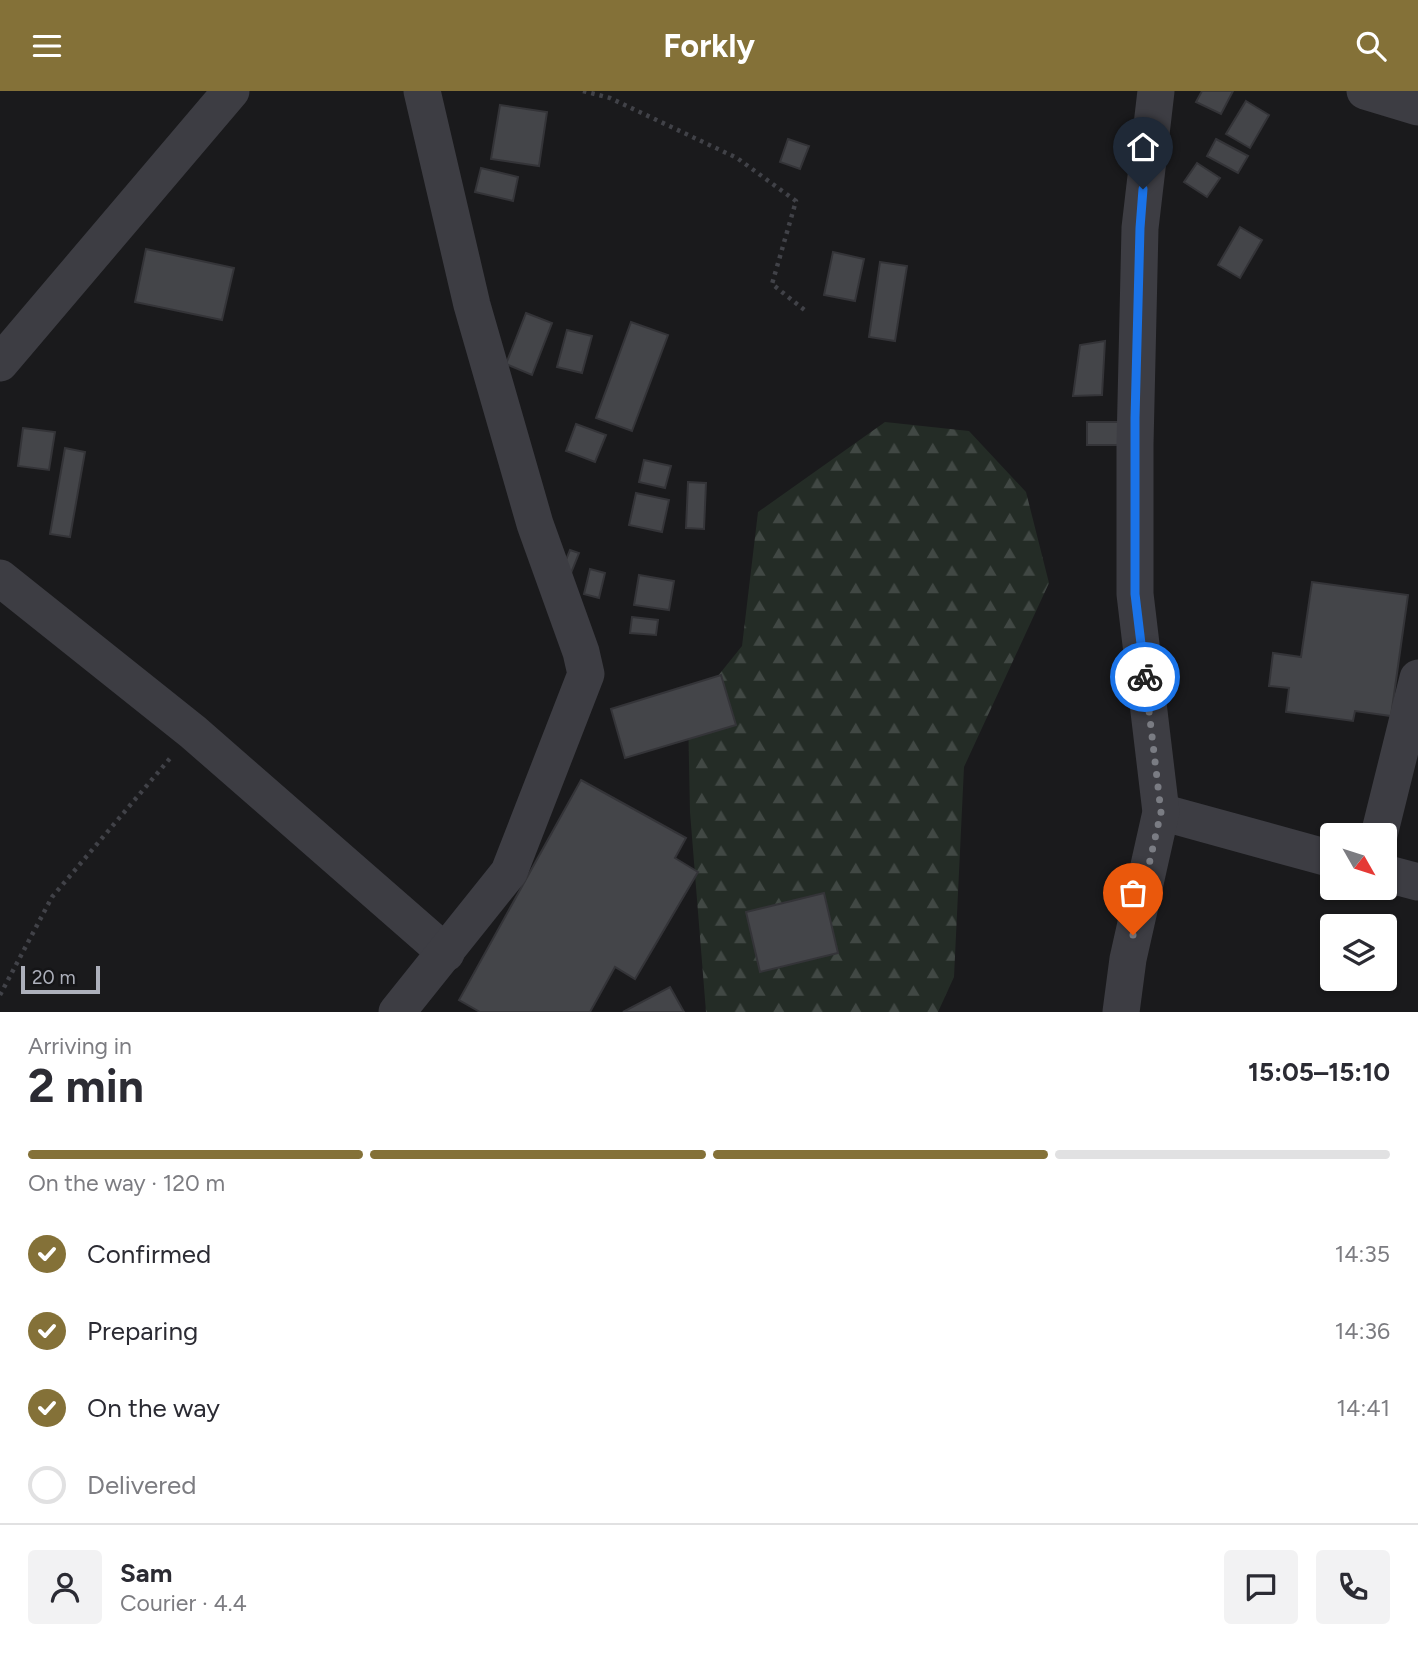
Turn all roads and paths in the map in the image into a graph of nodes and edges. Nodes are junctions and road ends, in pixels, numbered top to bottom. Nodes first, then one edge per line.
1 (231, 91) edge
2 (422, 91) edge
3 (583, 91) edge
4 (1156, 91) edge
5 (1365, 91) edge
6 (1418, 107) edge
7 (807, 312) dead end
8 (0, 363) edge
9 (0, 578) edge
10 (1418, 678) edge
11 (193, 731) junction
12 (1161, 812) junction
13 (1382, 823) edge
14 (1320, 856) edge
15 (1397, 876) edge
16 (1418, 882) edge
17 (446, 953) junction
18 (0, 995) edge
19 (397, 1012) edge
20 (1121, 1012) edge

1 - 8 street
2 - 17 street
3 - 7 path
4 - 12 street
5 - 6 street
9 - 11 street
10 - 13 street
11 - 17 street
11 - 18 path
12 - 14 street
12 - 20 street
15 - 16 street
17 - 19 street

